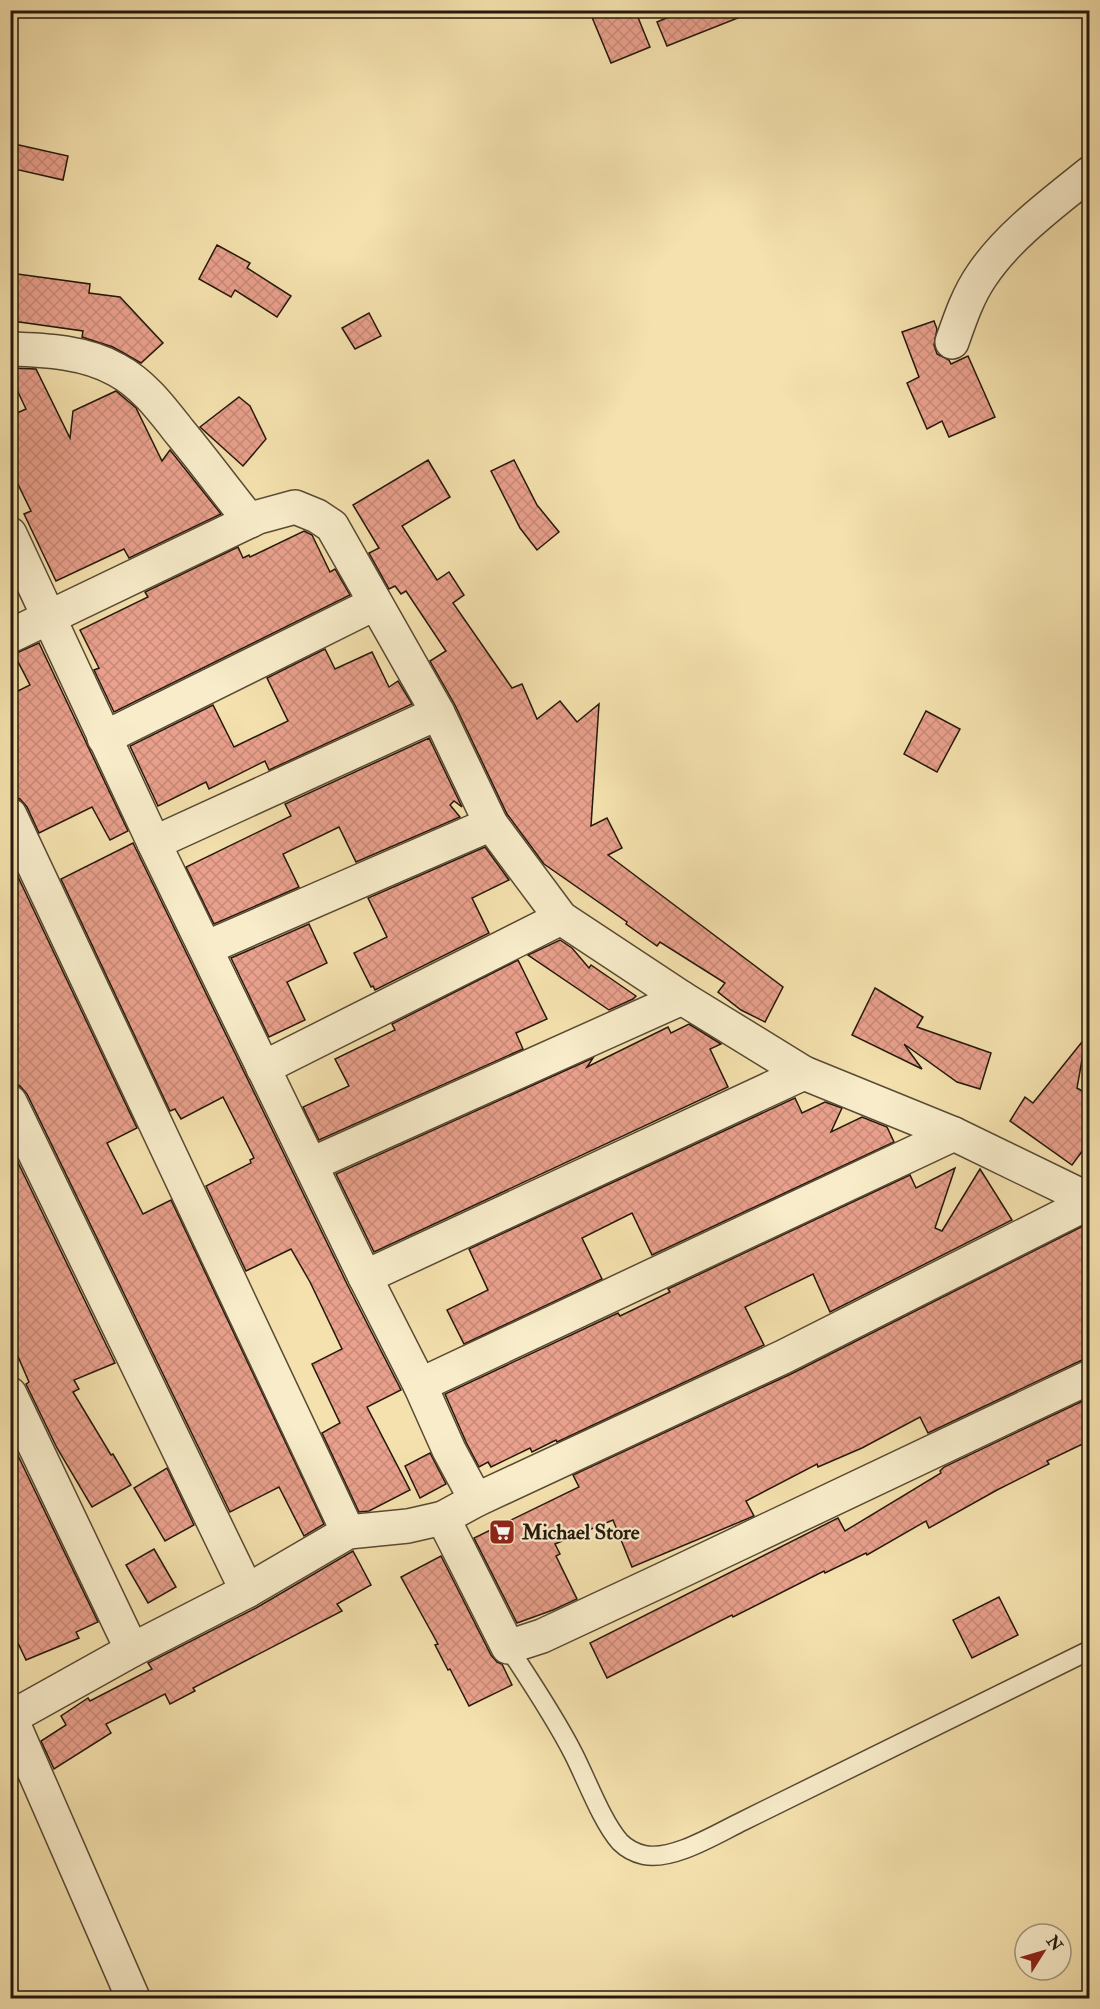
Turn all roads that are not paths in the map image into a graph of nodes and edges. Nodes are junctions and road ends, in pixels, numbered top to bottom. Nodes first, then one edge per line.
1 (1089, 173) edge
2 (952, 342) dead end
3 (10, 349) edge
4 (250, 521) junction
5 (10, 534) edge
6 (374, 604) junction
7 (49, 618) junction
8 (10, 636) edge
9 (438, 713) junction
10 (104, 738) junction
11 (10, 815) edge
12 (491, 824) junction
13 (154, 843) junction
14 (561, 918) junction
15 (206, 948) junction
16 (681, 998) junction
17 (263, 1068) junction
18 (804, 1073) junction
19 (10, 1102) edge
20 (954, 1134) junction
21 (312, 1164) junction
22 (1089, 1201) edge
23 (366, 1277) junction
24 (1089, 1377) edge
25 (420, 1385) junction
26 (10, 1394) edge
27 (476, 1500) junction
28 (443, 1518) junction
29 (348, 1532) junction
30 (247, 1591) junction
31 (508, 1647) junction
32 (132, 1650) junction
33 (1089, 1650) edge
34 (11, 1717) edge
35 (133, 1998) edge

1 - 2 street
3 - 4 street
4 - 6 street
4 - 7 street
5 - 7 street
6 - 9 street
6 - 10 street
7 - 8 street
7 - 10 street
9 - 12 street
9 - 13 street
10 - 13 street
11 - 29 street
12 - 14 street
12 - 15 street
13 - 15 street
14 - 16 street
14 - 17 street
15 - 17 street
16 - 18 street
16 - 21 street
17 - 21 street
18 - 20 street
18 - 23 street
19 - 30 street
20 - 22 street
20 - 25 street
21 - 23 street
22 - 27 street
23 - 25 street
24 - 31 street
25 - 27 street
26 - 32 street
27 - 28 street
28 - 29 street
28 - 31 street
29 - 30 street
30 - 32 street
31 - 33 lane
32 - 34 street
34 - 35 street

